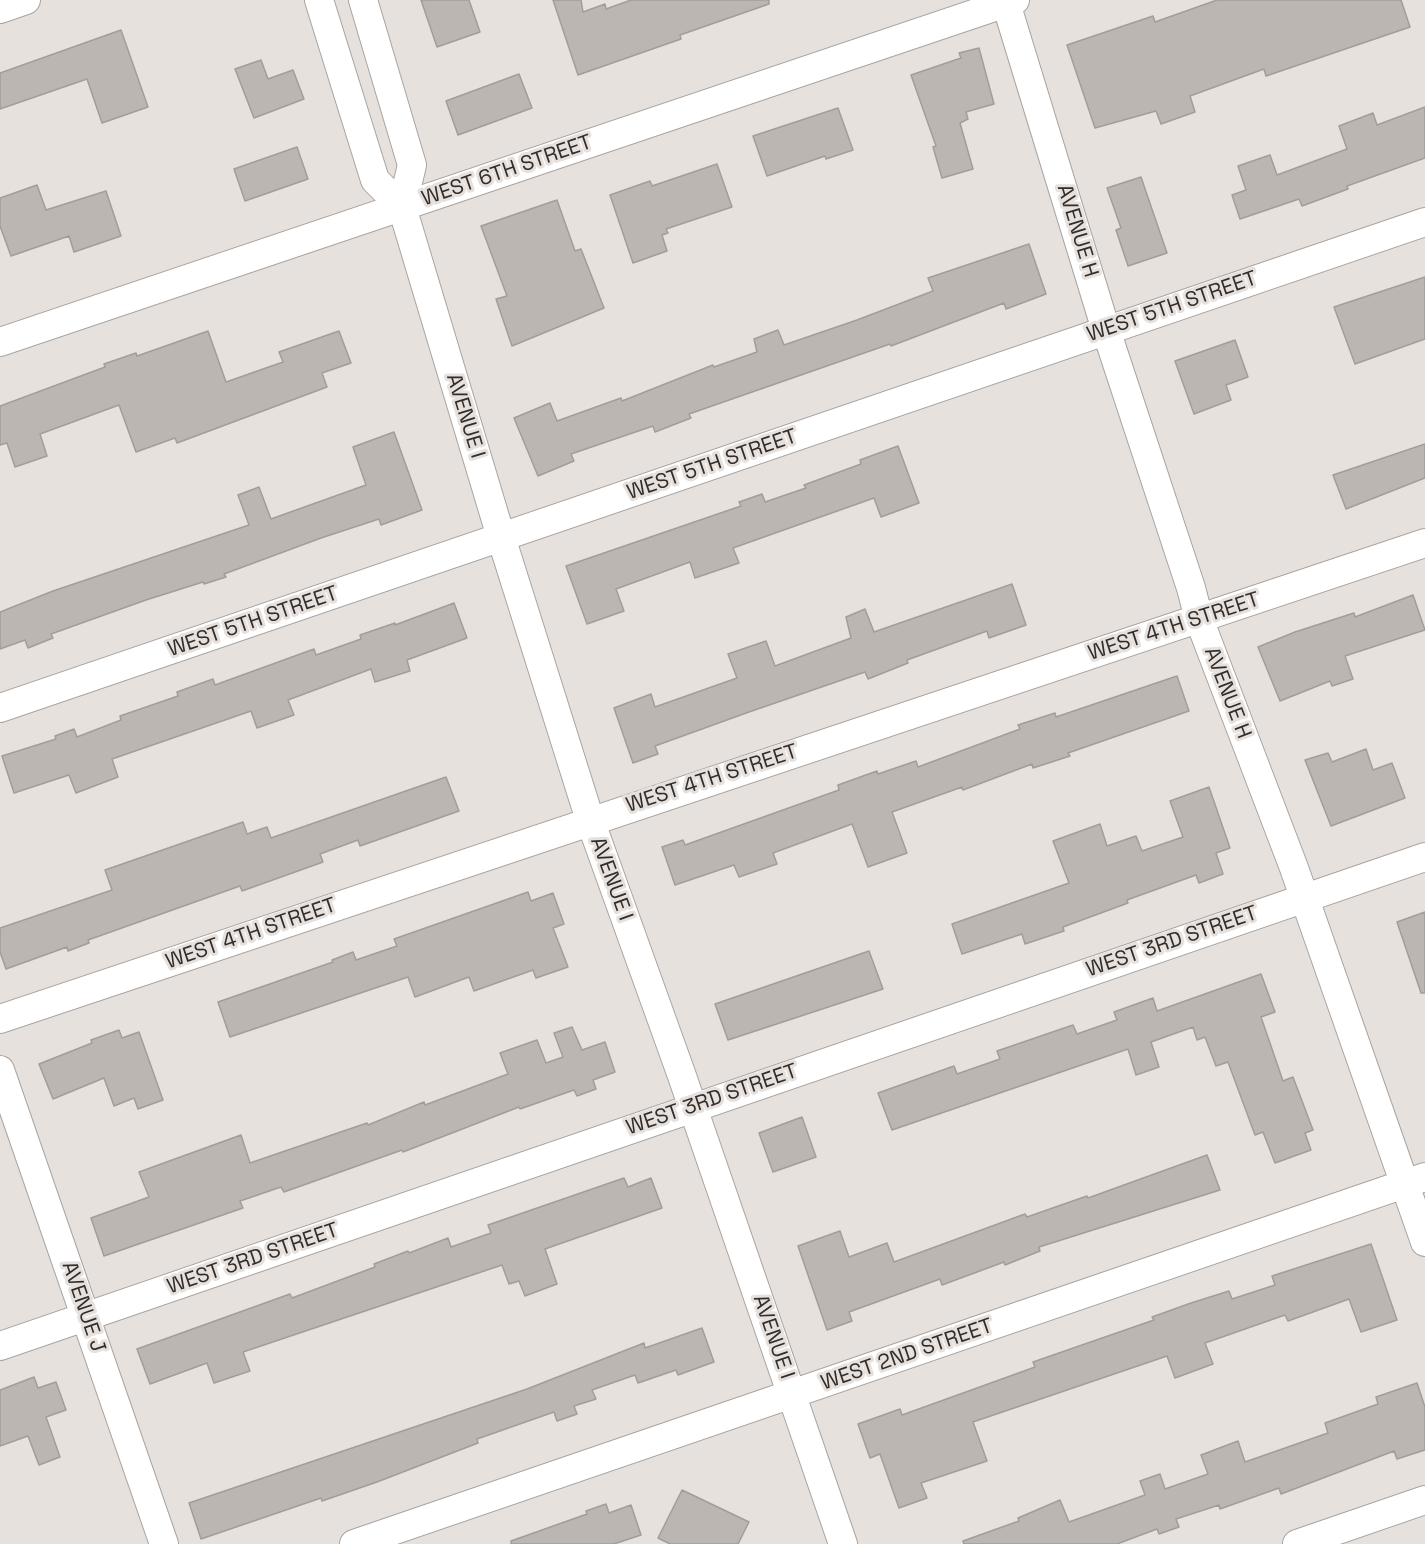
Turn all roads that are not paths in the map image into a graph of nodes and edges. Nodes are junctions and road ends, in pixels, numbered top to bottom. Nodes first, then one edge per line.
1 (26, 0) edge
2 (319, 0) edge
3 (363, 0) edge
4 (1009, 1) edge
5 (0, 9) edge
6 (402, 207) junction
7 (1425, 222) edge
8 (1106, 330) junction
9 (0, 342) edge
10 (501, 537) junction
11 (1425, 543) edge
12 (1199, 619) junction
13 (0, 708) edge
14 (590, 820) junction
15 (1425, 857) edge
16 (1302, 897) junction
17 (0, 1018) edge
18 (0, 1070) edge
19 (692, 1106) junction
20 (1415, 1180) edge
21 (1425, 1242) edge
22 (87, 1316) junction
23 (0, 1346) edge
24 (792, 1394) junction
25 (1425, 1500) edge
26 (164, 1544) edge
27 (354, 1544) edge
28 (843, 1544) edge
29 (1297, 1544) edge

1 - 5 street
2 - 6 street, AVENUE I
3 - 6 street
4 - 6 street, WEST 6TH STREET
4 - 8 street, AVENUE H
6 - 9 street, WEST 6TH STREET
6 - 10 street, AVENUE I
7 - 8 street, WEST 5TH STREET
8 - 10 street, WEST 5TH STREET
8 - 12 street, AVENUE H
10 - 13 street, WEST 5TH STREET
10 - 14 street, AVENUE I
11 - 12 street, WEST 4TH STREET
12 - 14 street, WEST 4TH STREET
12 - 16 street, AVENUE H
14 - 17 street, WEST 4TH STREET
14 - 19 street, AVENUE I
15 - 16 street, WEST 3RD STREET
16 - 19 street, WEST 3RD STREET
16 - 20 street, AVENUE H
18 - 22 street, AVENUE J
19 - 22 street, WEST 3RD STREET
19 - 24 street, AVENUE I
20 - 21 street, AVENUE H
20 - 24 street, WEST 2ND STREET
22 - 23 street, WEST 3RD STREET
22 - 26 street, AVENUE J
24 - 27 street, WEST 2ND STREET
24 - 28 street, AVENUE I
25 - 29 street

